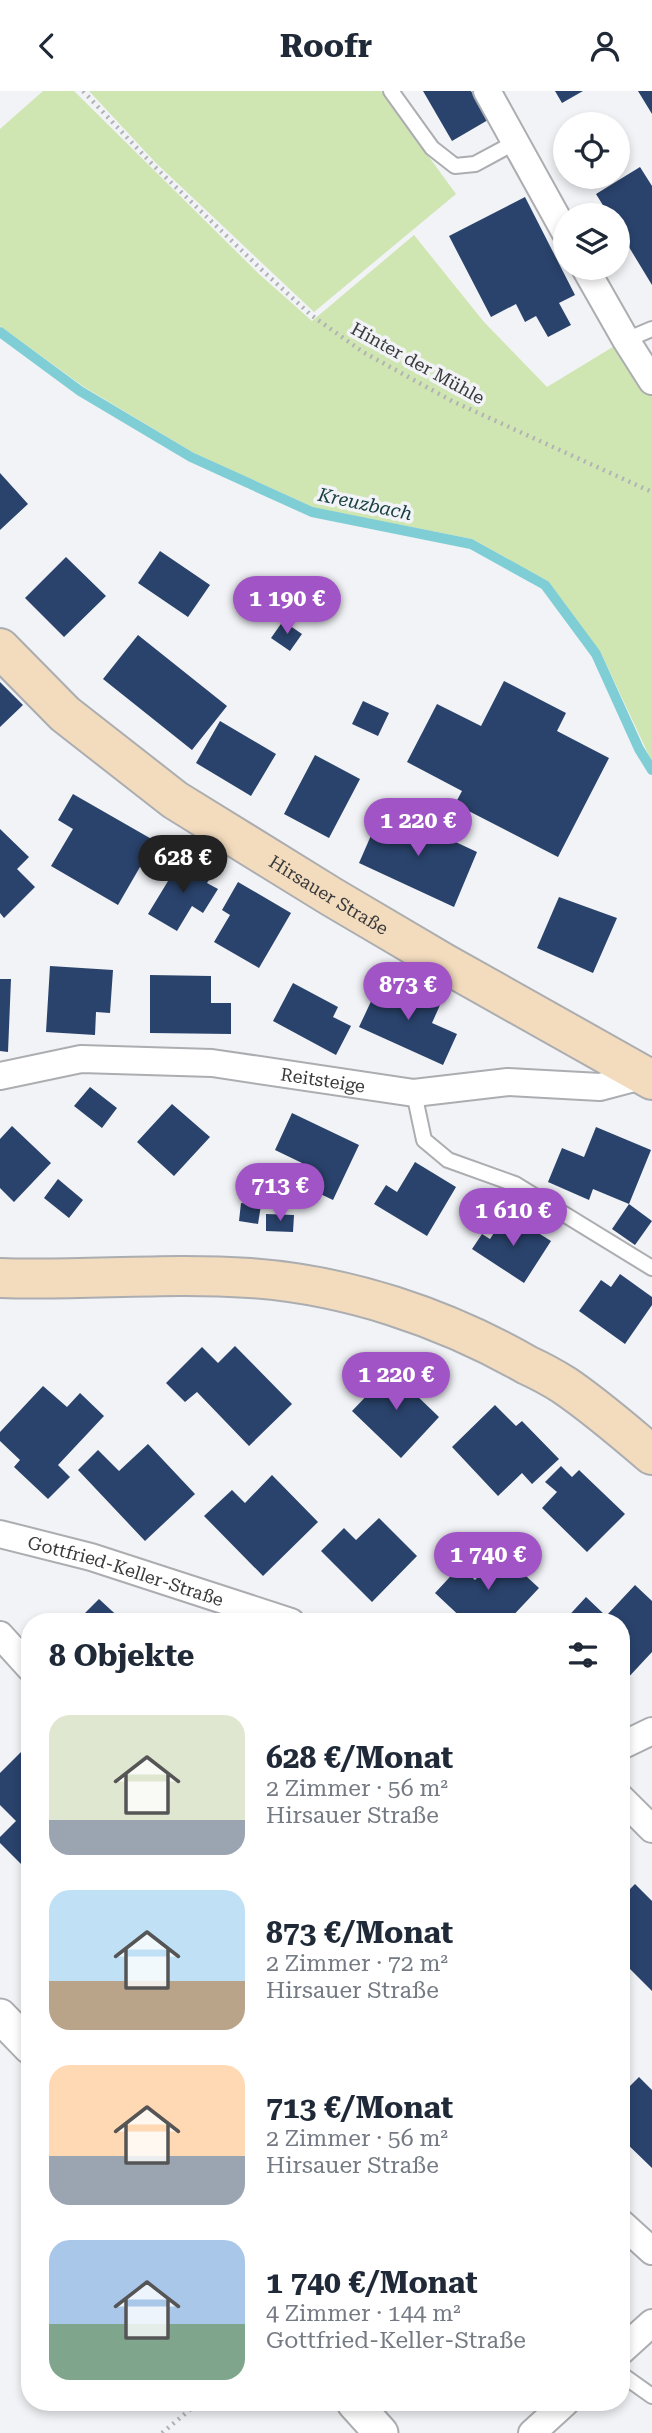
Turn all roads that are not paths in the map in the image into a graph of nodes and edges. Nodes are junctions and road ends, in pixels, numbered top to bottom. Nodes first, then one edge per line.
1 (391, 91) edge
2 (487, 91) edge
3 (514, 142) junction
4 (553, 211) edge
5 (592, 280) edge
6 (652, 329) edge
7 (626, 340) junction
8 (652, 381) edge
9 (0, 648) edge
10 (0, 1076) edge
11 (650, 1076) edge
12 (414, 1093) junction
13 (652, 1268) edge
14 (0, 1278) edge
15 (652, 1455) edge
16 (0, 1534) edge
17 (263, 1613) edge
18 (0, 1635) edge
19 (21, 1658) edge
20 (652, 1731) edge
21 (630, 1742) edge
22 (630, 1807) edge
23 (652, 1829) edge
24 (0, 2016) edge
25 (21, 2038) edge
26 (630, 2231) edge
27 (652, 2251) edge
28 (652, 2323) edge
29 (630, 2343) edge
30 (630, 2380) edge
31 (652, 2396) edge
32 (361, 2411) edge
33 (556, 2411) edge
34 (381, 2433) edge
35 (532, 2433) edge

1 - 3 lane
2 - 3 street
3 - 4 street
5 - 7 street
6 - 7 lane
7 - 8 street
9 - 11 main road, Hirsauer Straße
10 - 12 street, Reitsteige
11 - 12 street, Reitsteige
12 - 13 lane
14 - 15 main road
16 - 17 street, Gottfried-Keller-Straße
18 - 19 street
20 - 21 street
22 - 23 street
24 - 25 street
26 - 27 street
28 - 29 street
30 - 31 lane
32 - 34 street
33 - 35 street

